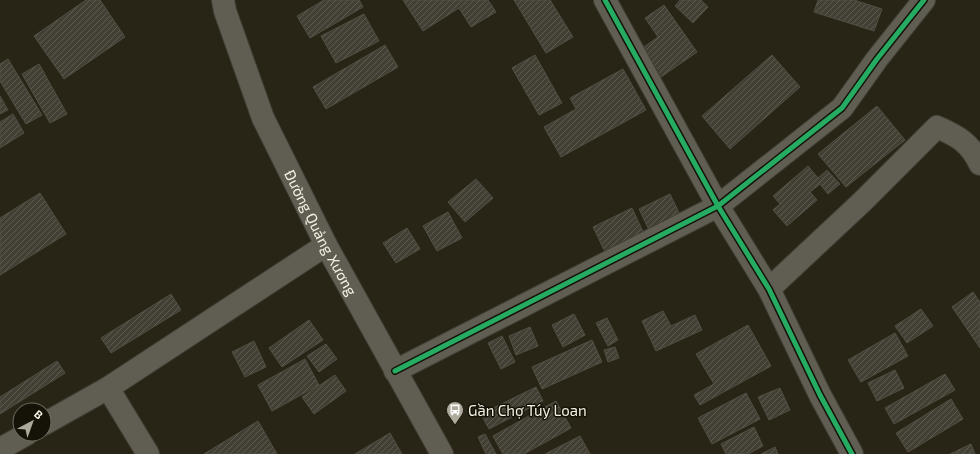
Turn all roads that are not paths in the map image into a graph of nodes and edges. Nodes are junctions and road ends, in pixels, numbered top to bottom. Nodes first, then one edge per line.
1 (223, 0) edge
2 (605, 0) edge
3 (916, 4) edge
4 (980, 164) edge
5 (718, 206) junction
6 (326, 245) junction
7 (770, 289) junction
8 (395, 371) junction
9 (108, 388) junction
10 (52, 420) edge
11 (13, 442) edge
12 (0, 449) edge
13 (148, 454) edge
14 (442, 454) edge
15 (852, 454) edge

1 - 6 street, Đường Quảng Xương
2 - 5 street
3 - 5 street
4 - 7 street
5 - 7 street
5 - 8 street
6 - 8 street, Đường Quảng Xương
6 - 9 street
7 - 15 street
8 - 14 street, Đường Quảng Xương
9 - 10 street
9 - 13 street
11 - 12 street

